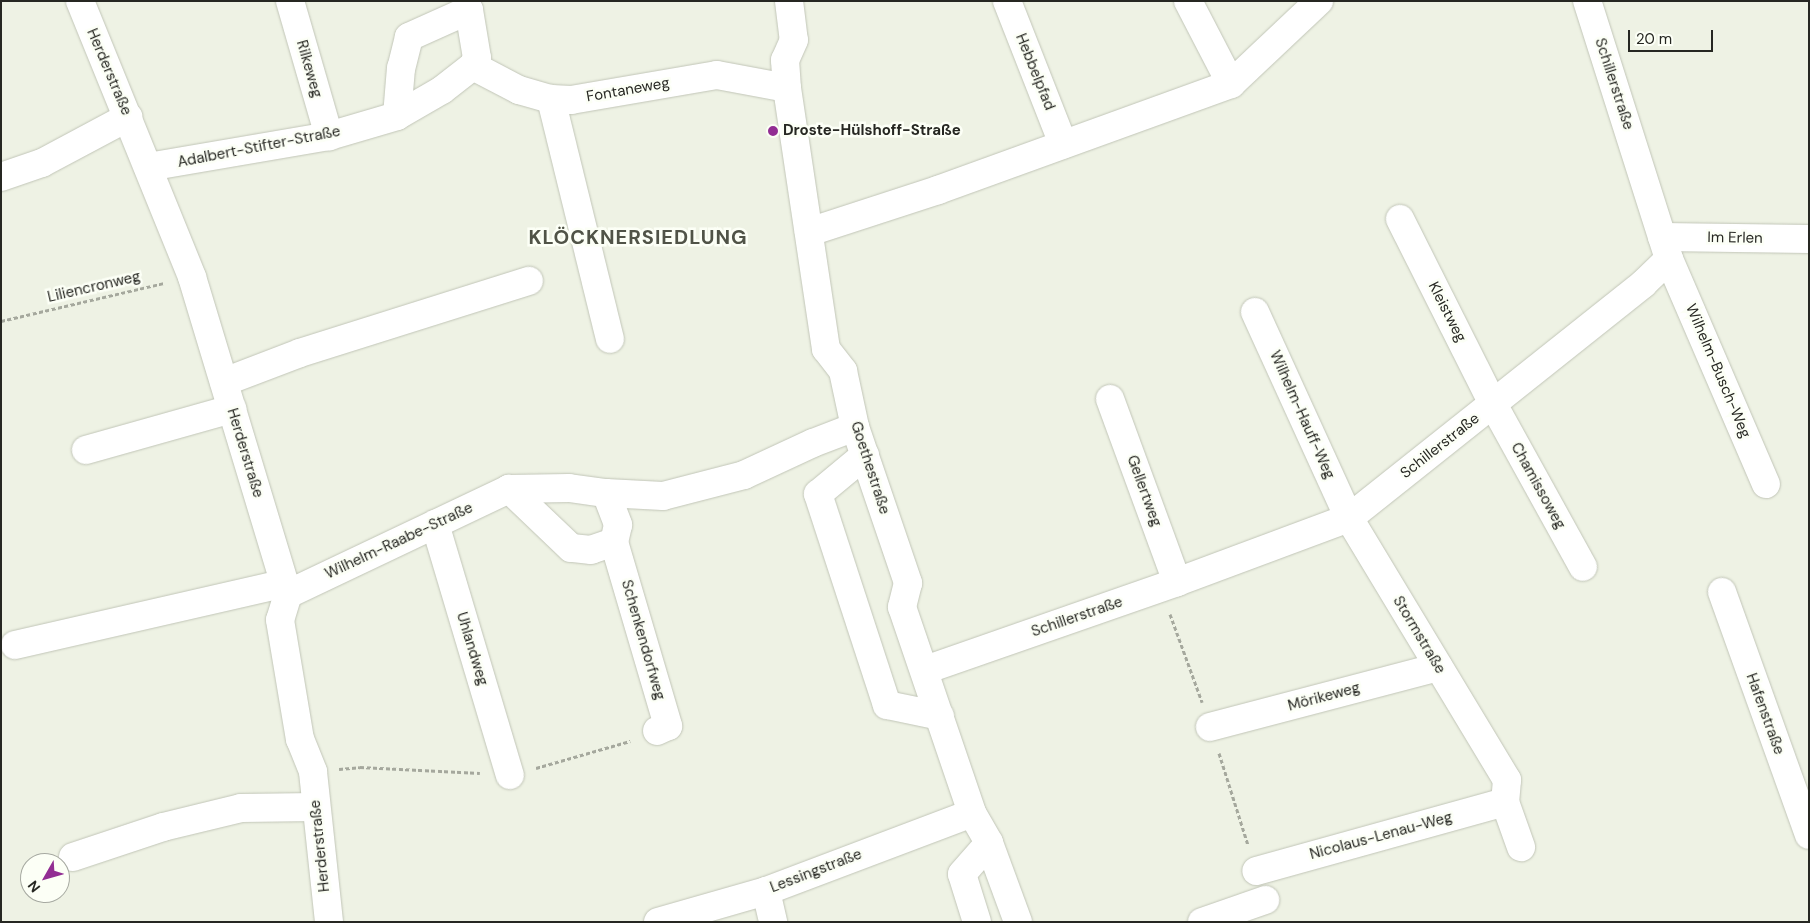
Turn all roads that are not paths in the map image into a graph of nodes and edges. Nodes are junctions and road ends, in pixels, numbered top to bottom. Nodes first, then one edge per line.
1 (80, 1) edge
2 (290, 1) edge
3 (788, 1) edge
4 (1007, 1) edge
5 (1188, 1) edge
6 (1319, 1) edge
7 (1587, 1) edge
8 (467, 6) edge
9 (473, 66) junction
10 (1231, 84) junction
11 (788, 88) junction
12 (551, 99) junction
13 (397, 116) junction
14 (128, 118) junction
15 (329, 136) junction
16 (1063, 144) junction
17 (148, 167) junction
18 (1, 177) edge
19 (1400, 219) dead end
20 (808, 232) junction
21 (1809, 239) edge
22 (1666, 248) junction
23 (529, 281) dead end
24 (1255, 312) dead end
25 (610, 339) dead end
26 (224, 382) junction
27 (1110, 399) dead end
28 (1493, 404) junction
29 (232, 409) junction
30 (855, 427) junction
31 (86, 450) dead end
32 (865, 455) junction
33 (1766, 484) dead end
34 (509, 489) junction
35 (606, 493) junction
36 (1349, 518) junction
37 (435, 524) junction
38 (614, 542) junction
39 (1583, 567) dead end
40 (1177, 582) junction
41 (286, 588) junction
42 (1722, 592) dead end
43 (15, 645) dead end
44 (1438, 667) junction
45 (925, 670) junction
46 (940, 716) junction
47 (1210, 727) dead end
48 (657, 732) dead end
49 (510, 775) dead end
50 (1505, 802) junction
51 (316, 807) junction
52 (972, 813) junction
53 (1809, 835) edge
54 (990, 842) junction
55 (1521, 847) dead end
56 (73, 857) dead end
57 (1256, 871) dead end
58 (766, 890) junction
59 (1265, 900) dead end
60 (329, 922) edge
61 (658, 922) edge
62 (773, 922) edge
63 (977, 922) edge
64 (1018, 922) edge
65 (1202, 922) edge

1 - 14 street, Herderstraße
2 - 15 street, Rilkeweg
3 - 11 street, Goethestraße
4 - 16 street, Hebbelpfad
5 - 10 street
6 - 10 street
7 - 22 street, Schillerstraße
8 - 9 street
8 - 13 street
9 - 12 street, Fontaneweg
9 - 13 street, Adalbert-Stifter-Straße
10 - 16 street
11 - 12 street, Fontaneweg
11 - 20 street, Goethestraße
12 - 25 street
13 - 15 street, Adalbert-Stifter-Straße
14 - 17 street, Herderstraße
14 - 18 street
15 - 17 street, Adalbert-Stifter-Straße
16 - 20 street
17 - 26 street, Herderstraße
19 - 28 street, Kleistweg
20 - 30 street, Goethestraße
21 - 22 street, Im Erlen
22 - 28 street, Schillerstraße
22 - 33 street, Wilhelm-Busch-Weg
23 - 26 street
24 - 36 street, Wilhelm-Hauff-Weg
26 - 29 street, Herderstraße
27 - 40 street, Gellertweg
28 - 36 street, Schillerstraße
28 - 39 street, Chamissoweg
29 - 31 street
29 - 41 street, Herderstraße
30 - 32 street, Goethestraße
30 - 35 street, Wilhelm-Raabe-Straße
32 - 45 street, Goethestraße
32 - 46 street
34 - 35 street, Wilhelm-Raabe-Straße
34 - 37 street, Wilhelm-Raabe-Straße
34 - 38 street
35 - 38 street
36 - 40 street, Schillerstraße
36 - 44 street, Stormstraße
37 - 41 street, Wilhelm-Raabe-Straße
37 - 49 street, Uhlandweg
38 - 48 street, Schenkendorfweg
40 - 45 street, Schillerstraße
41 - 43 street, Wilhelm-Raabe-Straße
41 - 51 street, Herderstraße
42 - 53 street, Hafenstraße
44 - 47 street, Mörikeweg
44 - 50 street, Stormstraße
45 - 46 street, Goethestraße
46 - 52 street, Goethestraße
50 - 55 street
50 - 57 street, Nicolaus-Lenau-Weg
51 - 56 street
51 - 60 street, Herderstraße
52 - 54 street, Goethestraße
52 - 58 street, Lessingstraße
54 - 63 street
54 - 64 street, Goethestraße
58 - 61 street, Lessingstraße
58 - 62 street
59 - 65 street

